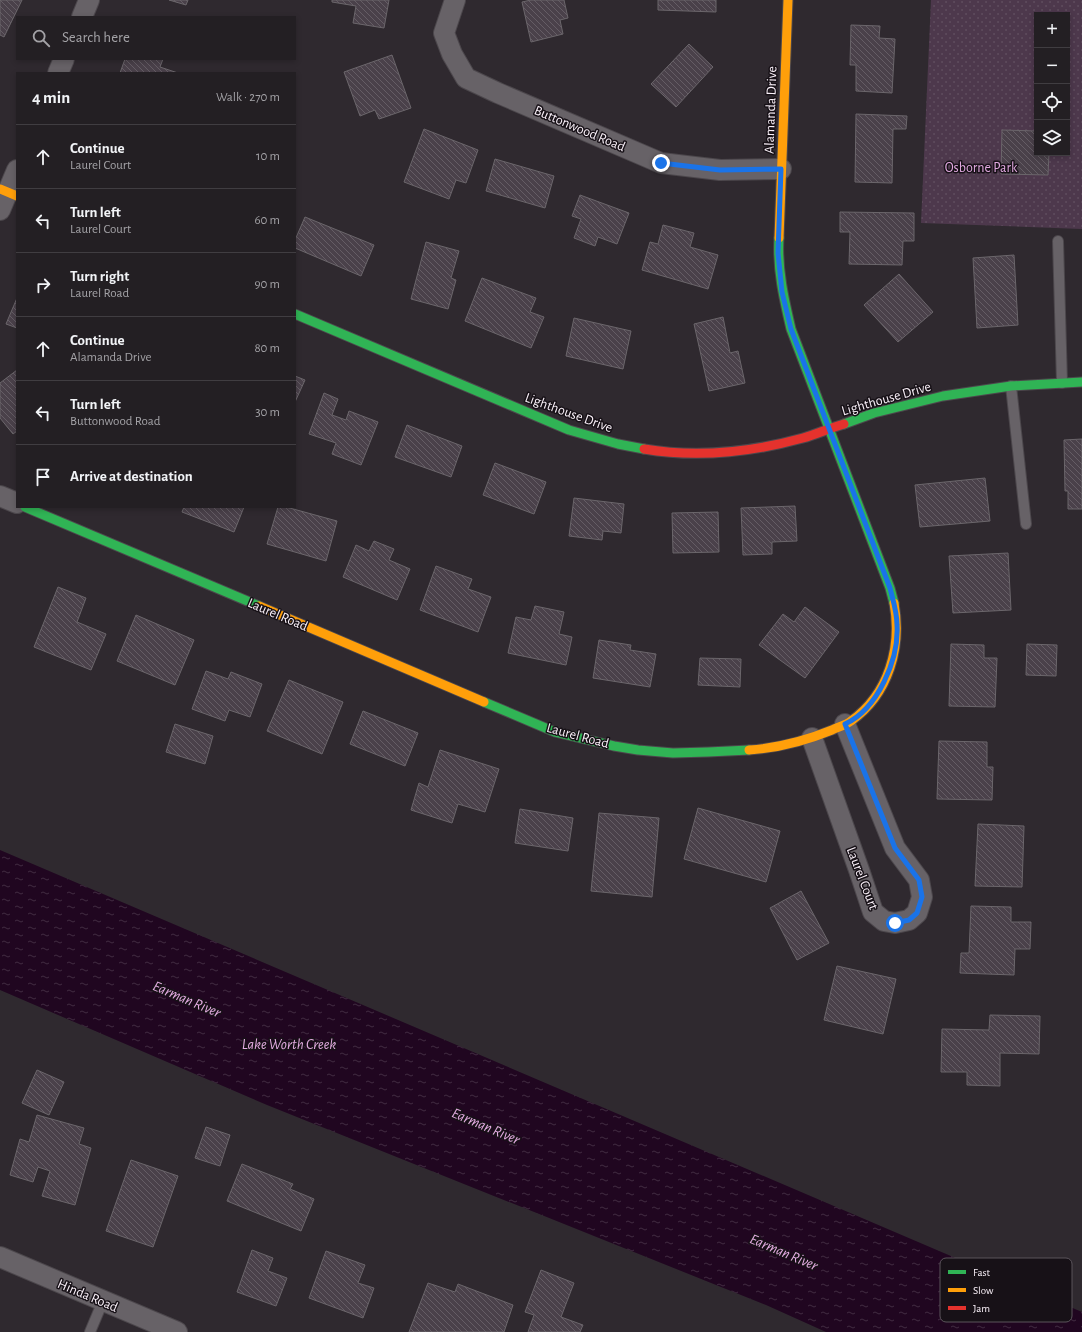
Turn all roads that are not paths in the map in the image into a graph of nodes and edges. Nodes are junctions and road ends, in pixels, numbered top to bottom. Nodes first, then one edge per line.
1 (89, 0) edge
2 (455, 0) edge
3 (788, 0) edge
4 (82, 16) edge
5 (64, 60) edge
6 (58, 72) edge
7 (781, 169) junction
8 (16, 172) edge
9 (6, 197) edge
10 (1058, 241) dead end
11 (296, 314) edge
12 (1082, 382) edge
13 (1062, 383) junction
14 (1010, 386) junction
15 (829, 429) junction
16 (0, 496) edge
17 (16, 503) edge
18 (27, 508) edge
19 (1026, 524) dead end
20 (845, 724) junction
21 (812, 738) junction
22 (0, 1258) edge
23 (103, 1301) junction
24 (90, 1332) edge
25 (177, 1332) edge

1 - 4 street
2 - 7 street, Buttonwood Road
3 - 7 street, Alamanda Drive
5 - 6 street
7 - 15 street, Alamanda Drive
8 - 9 street
10 - 13 lane
11 - 15 street, Lighthouse Drive
12 - 13 street, Lighthouse Drive
13 - 14 street, Lighthouse Drive
14 - 15 street, Lighthouse Drive
14 - 19 lane
15 - 20 street, Laurel Road
16 - 17 street
18 - 21 street, Laurel Road
20 - 21 street, Laurel Road
20 - 21 street, Laurel Court
22 - 23 street, Hinda Road
23 - 24 lane
23 - 25 street, Hinda Road

